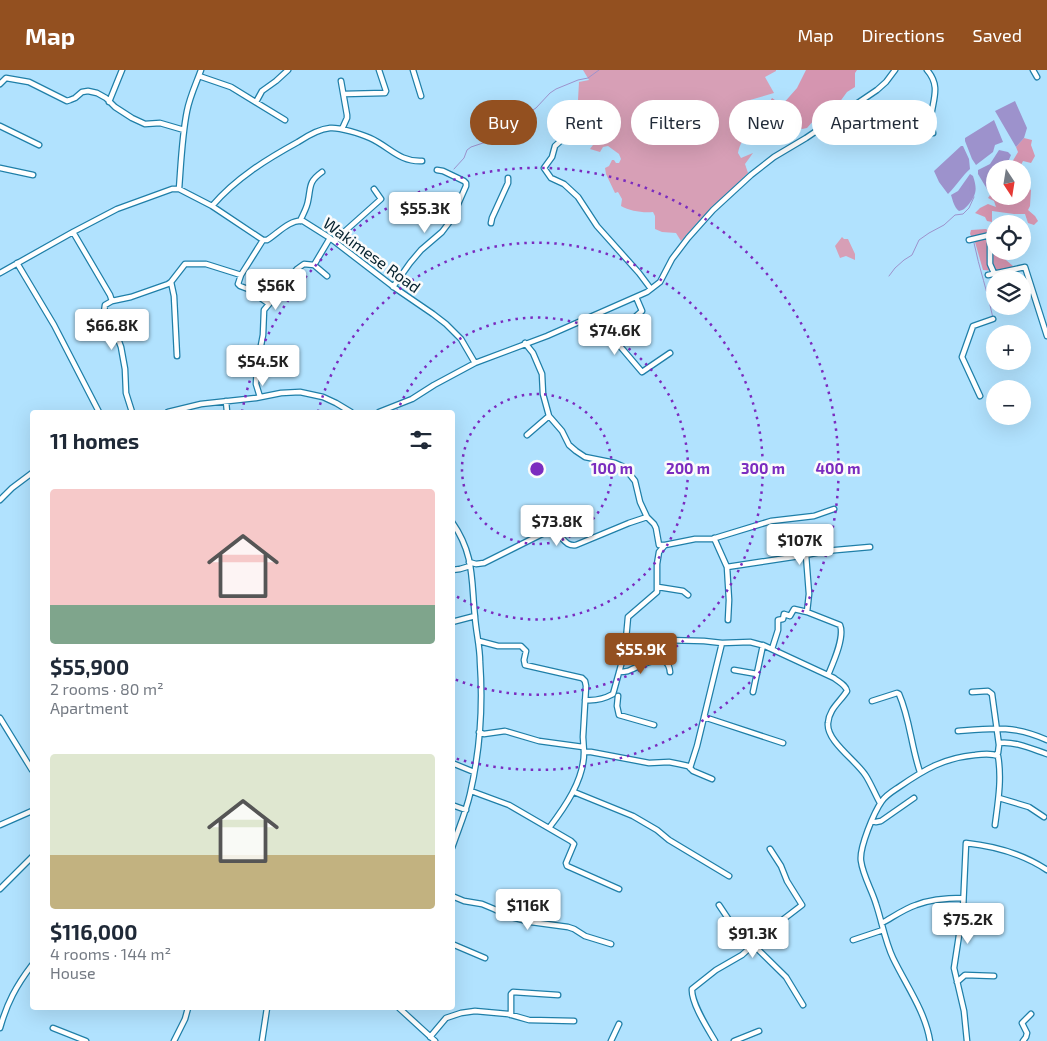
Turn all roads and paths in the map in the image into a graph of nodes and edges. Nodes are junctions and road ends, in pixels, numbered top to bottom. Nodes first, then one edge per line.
1 (122, 70) edge
2 (201, 70) edge
3 (288, 70) edge
4 (379, 70) edge
5 (413, 70) edge
6 (896, 70) edge
7 (927, 70) edge
8 (1033, 70) edge
9 (199, 76) junction
10 (1037, 77) dead end
11 (341, 81) dead end
12 (0, 84) edge
13 (344, 94) junction
14 (421, 96) dead end
15 (934, 100) edge
16 (109, 102) junction
17 (256, 102) junction
18 (285, 120) dead end
19 (0, 126) edge
20 (342, 129) junction
21 (184, 130) junction
22 (39, 145) dead end
23 (556, 145) edge
24 (422, 161) dead end
25 (0, 168) edge
26 (437, 170) dead end
27 (322, 172) dead end
28 (33, 175) dead end
29 (508, 178) dead end
30 (179, 188) junction
31 (374, 189) dead end
32 (212, 206) junction
33 (300, 221) junction
34 (491, 223) dead end
35 (73, 232) junction
36 (332, 239) junction
37 (263, 240) junction
38 (970, 240) dead end
39 (17, 263) junction
40 (314, 265) junction
41 (993, 270) edge
42 (1010, 270) edge
43 (1026, 270) edge
44 (0, 272) edge
45 (241, 275) junction
46 (327, 276) dead end
47 (171, 282) junction
48 (1031, 286) edge
49 (393, 287) junction
50 (651, 289) junction
51 (636, 297) junction
52 (112, 301) junction
53 (269, 304) junction
54 (993, 319) dead end
55 (1047, 336) edge
56 (525, 343) junction
57 (670, 353) dead end
58 (177, 356) dead end
59 (475, 363) junction
60 (980, 396) dead end
61 (260, 398) junction
62 (226, 401) junction
63 (98, 410) edge
64 (131, 410) edge
65 (176, 410) edge
66 (226, 410) edge
67 (348, 410) edge
68 (384, 410) edge
69 (549, 416) junction
70 (526, 435) dead end
71 (30, 474) edge
72 (0, 500) edge
73 (834, 510) dead end
74 (647, 517) junction
75 (455, 527) edge
76 (714, 538) junction
77 (666, 545) junction
78 (870, 547) dead end
79 (806, 555) junction
80 (470, 564) junction
81 (726, 567) junction
82 (455, 570) edge
83 (658, 587) junction
84 (688, 595) dead end
85 (807, 612) junction
86 (474, 616) junction
87 (728, 620) dead end
88 (455, 621) edge
89 (626, 639) junction
90 (478, 641) junction
91 (722, 643) junction
92 (763, 645) junction
93 (772, 649) junction
94 (734, 670) dead end
95 (619, 672) junction
96 (670, 672) dead end
97 (757, 674) junction
98 (828, 675) junction
99 (753, 692) dead end
100 (972, 692) dead end
101 (618, 696) dead end
102 (585, 700) junction
103 (872, 701) dead end
104 (704, 717) junction
105 (0, 718) edge
106 (654, 725) dead end
107 (997, 728) junction
108 (958, 731) dead end
109 (479, 732) junction
110 (1047, 740) edge
111 (783, 743) dead end
112 (999, 743) junction
113 (584, 750) junction
114 (1047, 754) edge
115 (995, 755) junction
116 (455, 764) edge
117 (30, 767) edge
118 (690, 768) junction
119 (474, 772) junction
120 (920, 772) junction
121 (712, 779) dead end
122 (471, 791) junction
123 (574, 792) junction
124 (914, 798) dead end
125 (999, 798) junction
126 (880, 804) junction
127 (455, 806) edge
128 (466, 810) junction
129 (30, 812) edge
130 (1044, 817) dead end
131 (872, 821) junction
132 (994, 824) dead end
133 (0, 825) edge
134 (549, 828) junction
135 (455, 840) edge
136 (770, 849) dead end
137 (30, 859) edge
138 (1047, 870) edge
139 (729, 876) dead end
140 (0, 889) edge
141 (619, 889) dead end
142 (455, 897) edge
143 (963, 898) junction
144 (719, 905) dead end
145 (882, 924) junction
146 (883, 930) junction
147 (853, 940) dead end
148 (611, 944) dead end
149 (455, 945) edge
150 (753, 946) junction
151 (485, 958) dead end
152 (30, 968) edge
153 (994, 976) dead end
154 (957, 982) junction
155 (558, 995) dead end
156 (803, 1005) dead end
157 (187, 1010) edge
158 (267, 1010) edge
159 (401, 1010) edge
160 (1031, 1014) dead end
161 (511, 1015) junction
162 (574, 1021) dead end
163 (619, 1024) dead end
164 (0, 1028) edge
165 (53, 1028) dead end
166 (759, 1031) dead end
167 (430, 1037) junction
168 (86, 1041) edge
169 (174, 1041) edge
170 (262, 1041) edge
171 (435, 1041) edge
172 (611, 1041) edge
173 (715, 1041) edge
174 (734, 1041) edge
175 (930, 1041) edge
176 (967, 1041) edge
177 (1023, 1041) edge

1 - 16 street
2 - 9 street
3 - 17 street
4 - 13 street
5 - 14 street
6 - 50 street
7 - 15 street
8 - 10 street
9 - 17 street
9 - 21 street
11 - 13 street
12 - 16 street
13 - 20 street
16 - 21 street
17 - 18 street
19 - 22 street
20 - 24 street
20 - 32 street
21 - 30 street
23 - 50 street
25 - 28 street
26 - 49 street
27 - 33 street
29 - 34 street
30 - 32 street
30 - 35 street
31 - 36 street
32 - 37 street
33 - 36 street, Wakimese Road
33 - 37 street, Wakimese Road
35 - 39 street
35 - 52 street
36 - 40 street
36 - 49 street, Wakimese Road
37 - 45 street
38 - 41 street
39 - 44 street
39 - 63 street
40 - 46 street
40 - 53 street
42 - 43 street
45 - 47 street
45 - 53 street
47 - 52 street
47 - 58 street
48 - 55 street
49 - 59 street, Wakimese Road
50 - 51 street
51 - 56 street
51 - 57 street
52 - 64 street
53 - 61 street
54 - 60 street
56 - 59 street
56 - 69 street
59 - 68 street
61 - 62 street
61 - 67 street
62 - 65 street
62 - 66 street
69 - 70 street
69 - 74 street
71 - 72 street
73 - 76 street
74 - 77 street
74 - 80 street
75 - 80 street
76 - 77 street
76 - 81 street
77 - 83 street
78 - 79 street
79 - 81 street
79 - 85 street
80 - 82 street
80 - 86 street
81 - 87 street
83 - 84 street
83 - 89 street
85 - 93 street
85 - 98 street
86 - 88 street
86 - 90 street
89 - 91 street
89 - 95 street
90 - 102 street
90 - 109 street
91 - 92 street
91 - 104 street
92 - 93 street
92 - 97 street
93 - 98 street
94 - 97 street
95 - 96 street
95 - 102 street
97 - 99 street
98 - 126 street
100 - 107 street
101 - 106 street
102 - 113 street
103 - 120 street
104 - 111 street
104 - 118 street
105 - 117 street
107 - 108 street
107 - 110 street
107 - 112 street
109 - 113 street
109 - 119 street
112 - 114 street
112 - 115 street
113 - 118 street
113 - 123 street
115 - 120 street
115 - 125 street
116 - 119 street
118 - 121 street
119 - 122 street
120 - 126 street
122 - 128 street
122 - 134 street
123 - 134 street
123 - 139 street
124 - 131 street
125 - 130 street
125 - 132 street
126 - 131 street
127 - 128 street
128 - 135 street
129 - 133 street
131 - 145 street
134 - 141 street
136 - 150 street
137 - 140 street
138 - 143 street
142 - 148 street
143 - 145 street
143 - 154 street
144 - 150 street
145 - 146 street
146 - 147 street
146 - 175 street
149 - 151 street
150 - 156 street
150 - 173 street
152 - 164 street
153 - 154 street
154 - 176 street
155 - 161 street
157 - 169 street
158 - 170 street
159 - 167 street
160 - 177 street
161 - 162 street
161 - 167 street
163 - 172 street
165 - 168 street
166 - 174 street
167 - 171 street

